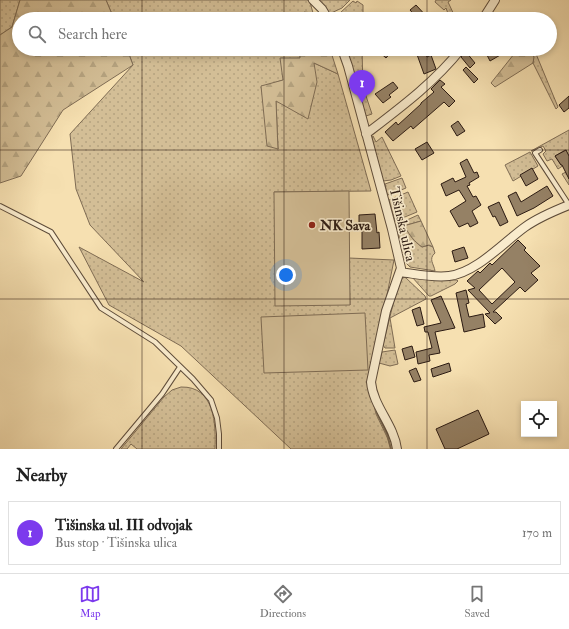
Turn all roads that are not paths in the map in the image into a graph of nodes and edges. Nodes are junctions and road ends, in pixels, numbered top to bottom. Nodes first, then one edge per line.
1 (313, 0) edge
2 (495, 0) edge
3 (324, 12) edge
4 (487, 12) edge
5 (344, 56) edge
6 (455, 56) edge
7 (366, 134) junction
8 (540, 150) dead end
9 (569, 205) edge
10 (0, 206) edge
11 (400, 272) junction
12 (180, 367) junction
13 (116, 449) edge
14 (219, 449) edge
15 (397, 449) edge

1 - 3 street
2 - 4 street
5 - 7 street, Tišinska ulica
6 - 7 street
7 - 11 street, Tišinska ulica
8 - 9 lane
9 - 11 street
10 - 12 lane
11 - 15 street, Tišinska ulica
12 - 13 lane
12 - 14 lane

